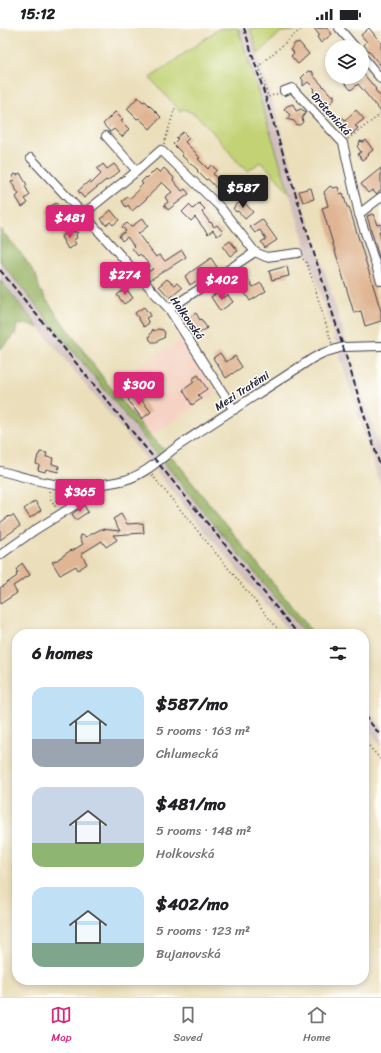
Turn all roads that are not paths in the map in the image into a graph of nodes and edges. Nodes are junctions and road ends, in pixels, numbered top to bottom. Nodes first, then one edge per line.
1 (339, 28) edge
2 (349, 40) edge
3 (369, 64) edge
4 (381, 79) edge
5 (284, 91) road end
6 (106, 136) dead end
7 (31, 158) dead end
8 (137, 171) junction
9 (381, 197) edge
10 (83, 214) junction
11 (359, 214) junction
12 (255, 252) junction
13 (298, 253) road end
14 (380, 272) edge
15 (381, 281) edge
16 (169, 309) junction
17 (381, 346) edge
18 (234, 410) junction
19 (0, 471) edge
20 (81, 486) junction
21 (0, 555) edge

1 - 2 street
3 - 4 street
5 - 11 street, Drátenická
6 - 8 street
7 - 10 street, Holkovská
8 - 10 street
8 - 12 street
9 - 11 street
10 - 16 street, Holkovská
11 - 14 street, Drátenická
12 - 13 street
12 - 16 street
14 - 15 street, Drátenická
16 - 18 street, Holkovská
17 - 18 street, Mezi Tratěmi
18 - 20 street, Mezi Tratěmi
19 - 20 street, Mezi Tratěmi
20 - 21 street

